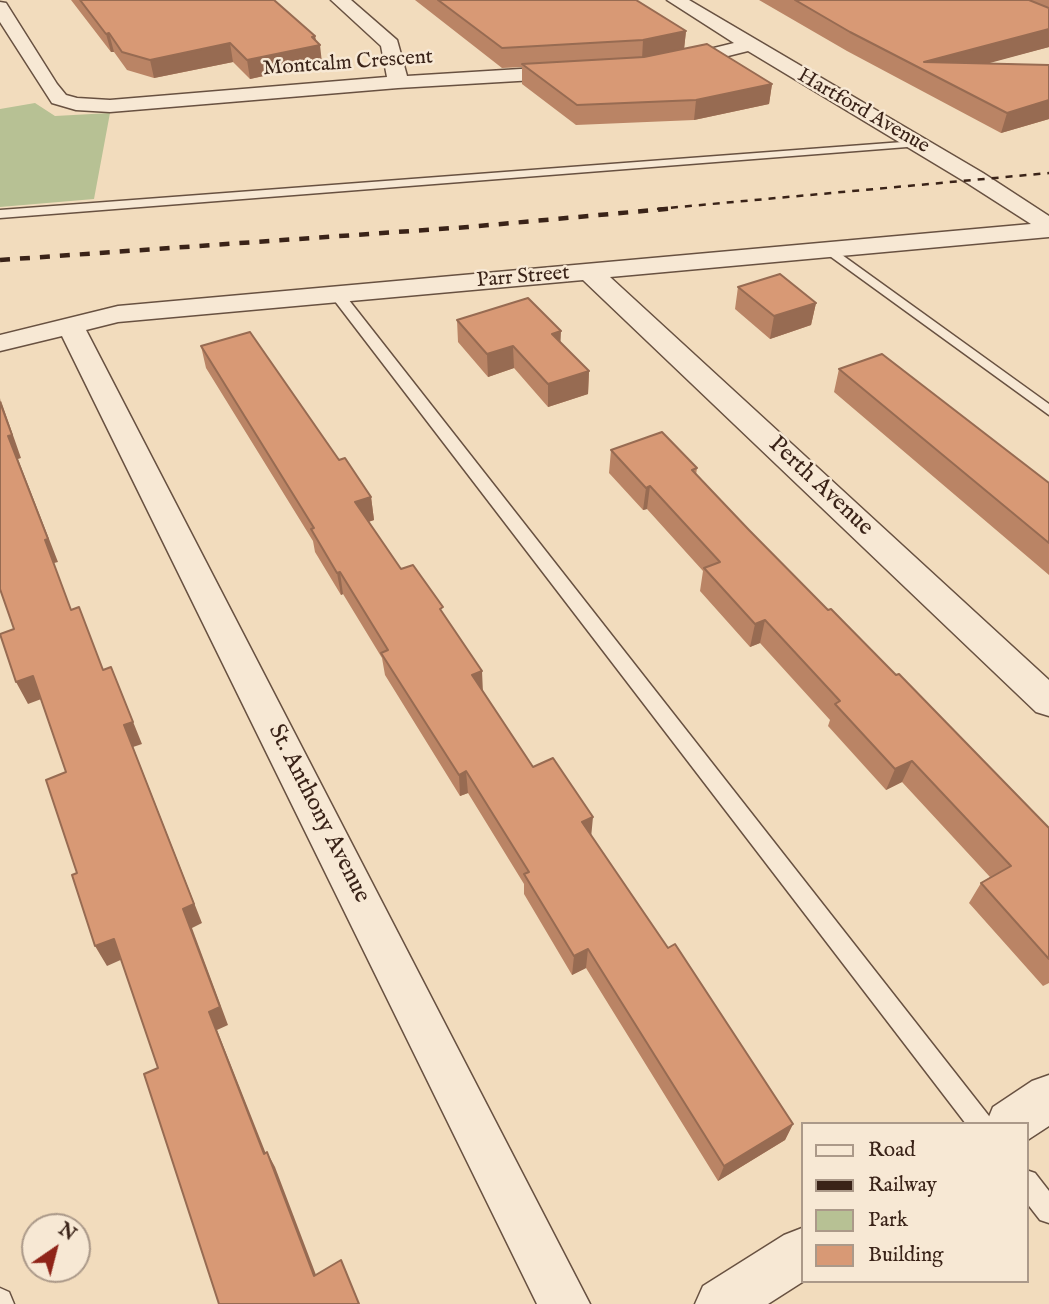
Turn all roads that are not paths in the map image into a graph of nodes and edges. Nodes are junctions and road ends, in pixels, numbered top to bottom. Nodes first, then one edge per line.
1 (340, 0) edge
2 (676, 0) edge
3 (0, 8) edge
4 (748, 45) junction
5 (655, 66) edge
6 (588, 71) edge
7 (398, 82) junction
8 (916, 144) junction
9 (0, 214) edge
10 (1049, 228) edge
11 (831, 251) junction
12 (590, 272) junction
13 (336, 293) junction
14 (71, 324) junction
15 (0, 343) edge
16 (1049, 411) edge
17 (1049, 702) edge
18 (1049, 1098) edge
19 (979, 1122) edge
20 (1013, 1122) edge
21 (1028, 1185) edge
22 (1049, 1211) edge
23 (800, 1254) edge
24 (564, 1304) edge
25 (721, 1304) edge

1 - 7 street
2 - 4 street, Hartford Avenue
3 - 7 street, Montcalm Crescent
4 - 5 street
4 - 8 street, Hartford Avenue
6 - 7 street, Montcalm Crescent
8 - 9 lane
8 - 10 street, Hartford Avenue
10 - 11 street, Parr Street
11 - 12 street, Parr Street
11 - 16 lane
12 - 13 street, Parr Street
12 - 17 street, Perth Avenue
13 - 14 street, Parr Street
13 - 19 lane
14 - 15 street, Parr Street
14 - 24 street, St. Anthony Avenue
18 - 20 street
21 - 22 lane
23 - 25 street

